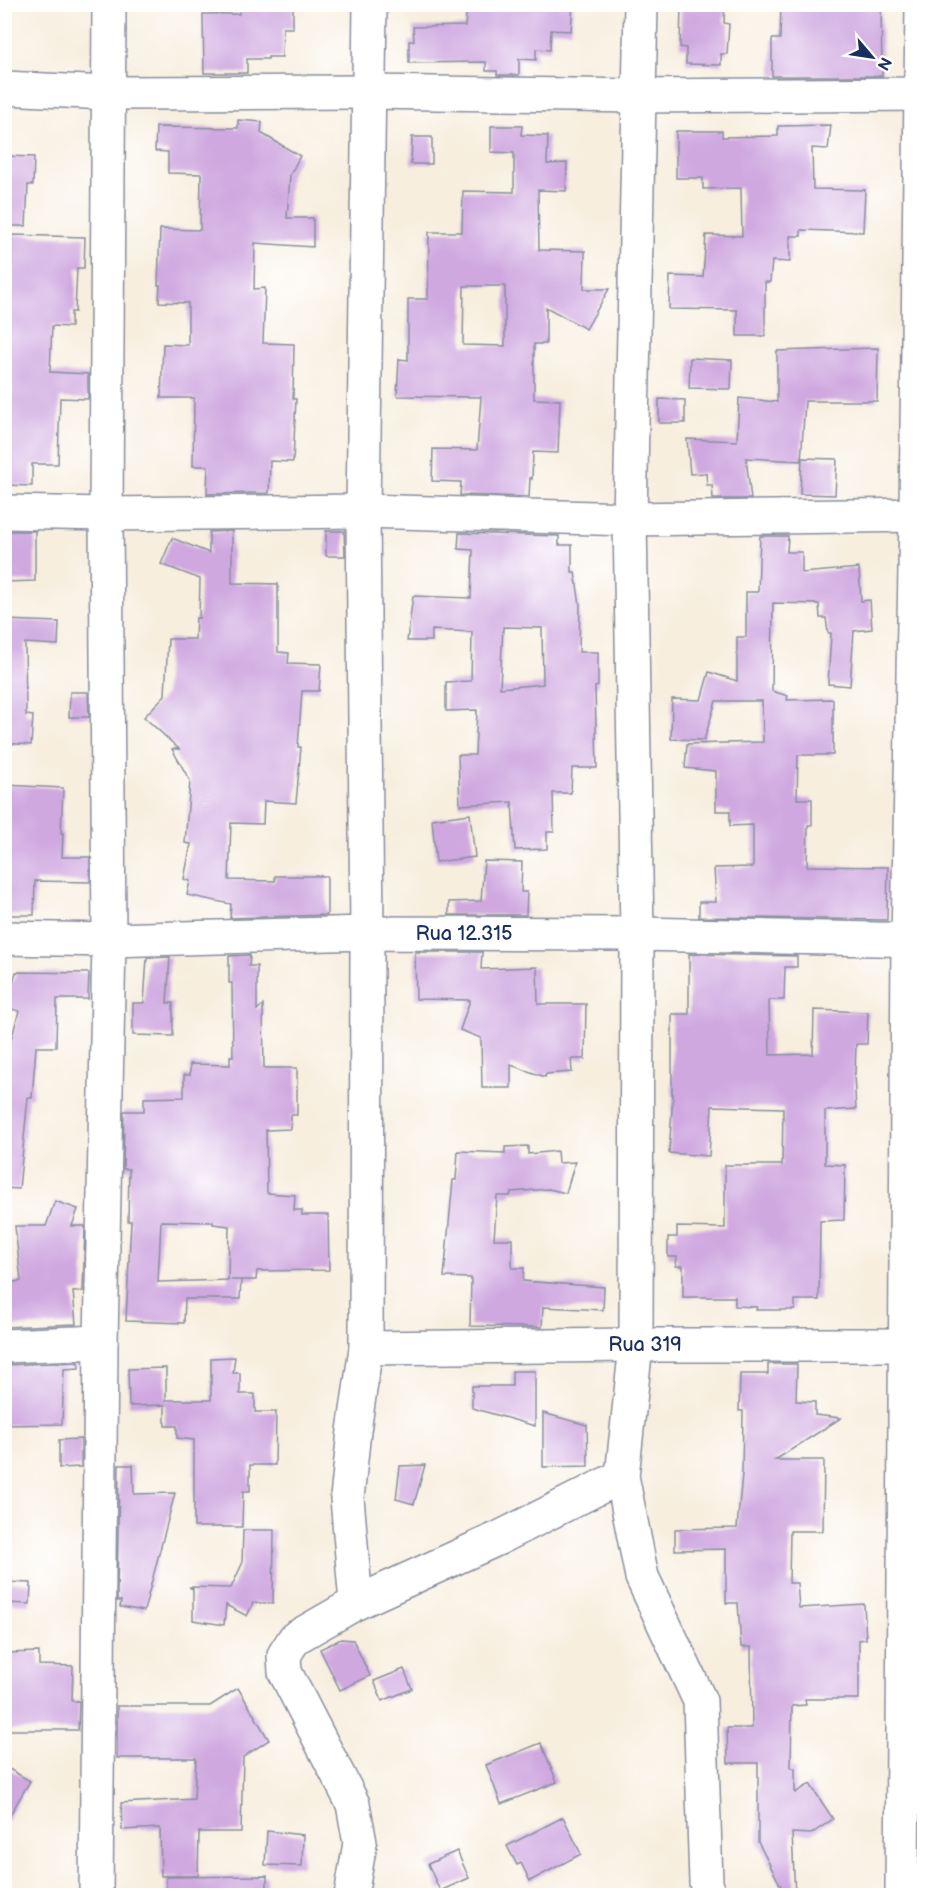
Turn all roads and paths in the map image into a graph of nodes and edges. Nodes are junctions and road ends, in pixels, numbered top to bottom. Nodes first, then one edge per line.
1 (109, 4) edge
2 (370, 4) edge
3 (641, 4) edge
4 (922, 4) edge
5 (4, 88) edge
6 (368, 92) junction
7 (107, 93) junction
8 (923, 94) edge
9 (639, 96) junction
10 (363, 511) junction
11 (4, 512) edge
12 (106, 514) junction
13 (920, 515) edge
14 (630, 519) junction
15 (367, 933) junction
16 (637, 934) junction
17 (4, 938) edge
18 (109, 940) junction
19 (916, 940) edge
20 (101, 1342) junction
21 (636, 1345) junction
22 (916, 1345) edge
23 (4, 1346) edge
24 (366, 1348) junction
25 (622, 1476) junction
26 (356, 1603) junction
27 (96, 1896) edge
28 (351, 1896) edge
29 (709, 1896) edge
30 (902, 1896) edge

1 - 7 street
2 - 6 street
3 - 9 street
4 - 8 street
5 - 7 street
6 - 7 street
6 - 9 street
6 - 10 street
7 - 12 street
8 - 9 street
8 - 13 street
9 - 14 street
10 - 12 street
10 - 14 street
10 - 15 street
11 - 12 street
12 - 18 street
13 - 14 street
13 - 19 street
14 - 16 street
15 - 16 street, Rua 12.315
15 - 18 street, Rua 12.315
15 - 24 street
16 - 19 street, Rua 12.315
16 - 21 street
17 - 18 street, Rua 12.315
18 - 20 street
19 - 22 street
20 - 23 street
20 - 27 street
21 - 22 street, Rua 319
21 - 24 street, Rua 319
21 - 25 street
22 - 30 street
24 - 26 street
25 - 26 street
25 - 29 street
26 - 28 street

